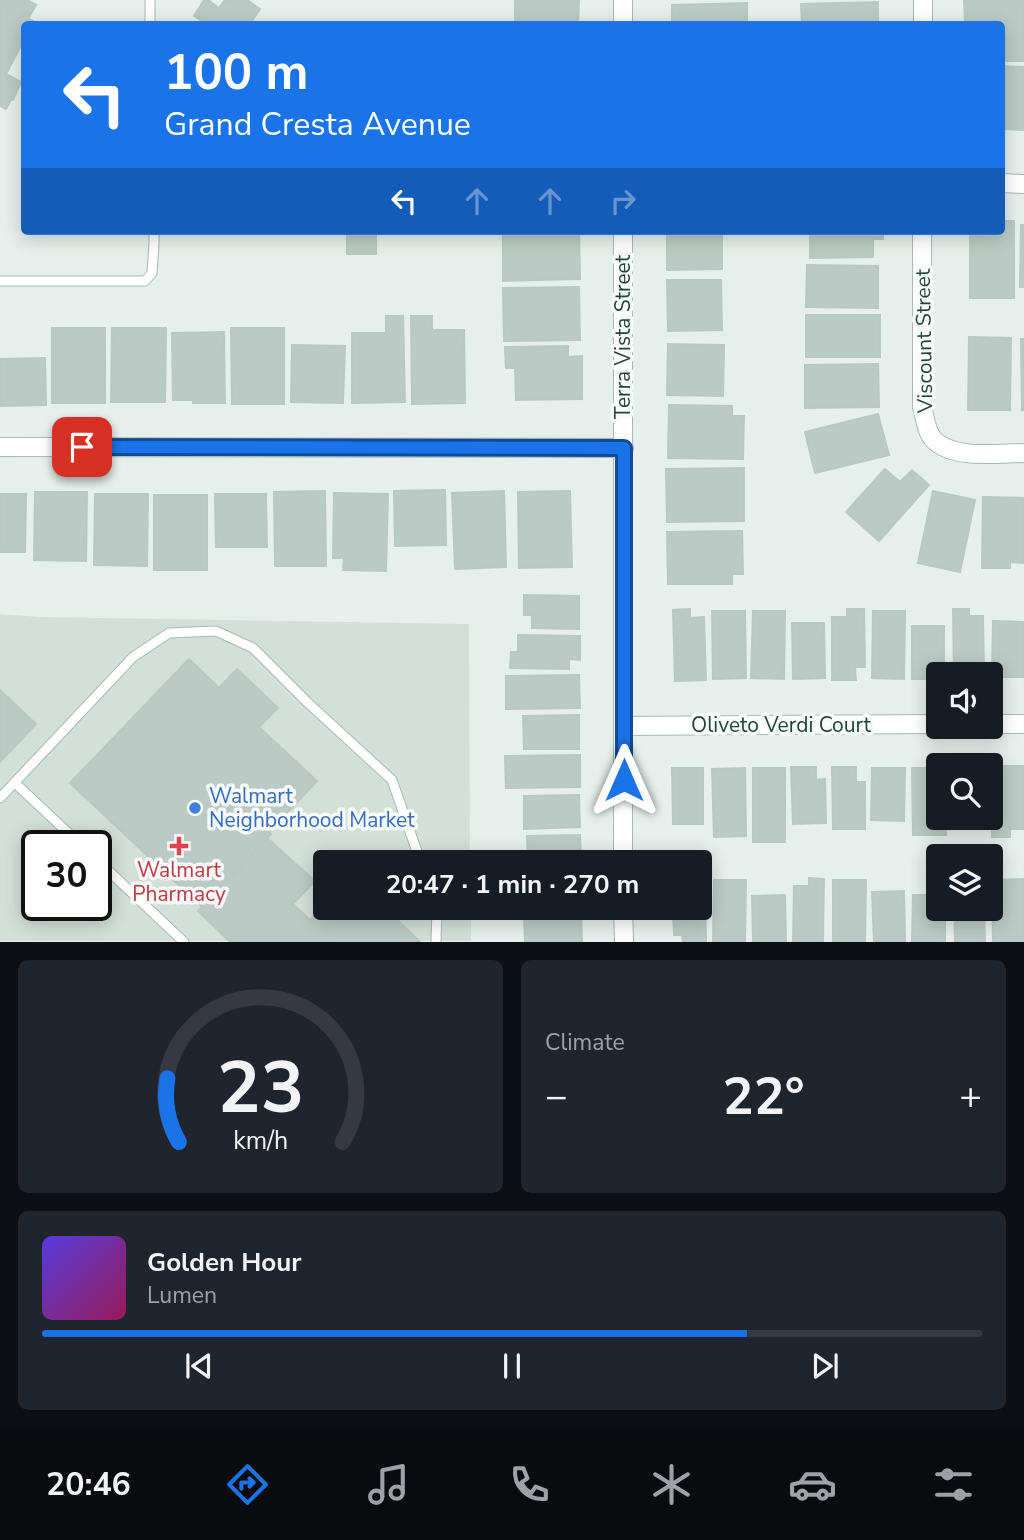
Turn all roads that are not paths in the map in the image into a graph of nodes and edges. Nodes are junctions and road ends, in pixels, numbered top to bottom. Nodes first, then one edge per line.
1 (150, 0) edge
2 (623, 0) edge
3 (923, 0) edge
4 (150, 21) edge
5 (623, 21) edge
6 (923, 21) edge
7 (1005, 183) edge
8 (1024, 184) edge
9 (154, 235) edge
10 (623, 235) edge
11 (922, 235) edge
12 (0, 281) edge
13 (0, 446) edge
14 (624, 448) junction
15 (1024, 453) edge
16 (926, 724) edge
17 (1003, 724) edge
18 (1024, 724) edge
19 (624, 726) junction
20 (15, 783) junction
21 (0, 799) edge
22 (66, 830) edge
23 (416, 850) edge
24 (624, 850) edge
25 (112, 874) edge
26 (436, 920) edge
27 (623, 920) edge
28 (184, 942) edge
29 (436, 942) edge
30 (624, 942) edge

1 - 4 lane
2 - 5 street
3 - 6 street
7 - 8 street
9 - 12 lane
10 - 14 street, Terra Vista Street
11 - 15 street, Viscount Street
13 - 14 street
14 - 19 street, Terra Vista Street
16 - 19 street, Oliveto Verdi Court
17 - 18 street
19 - 24 street, Terra Vista Street
20 - 21 lane
20 - 22 lane
20 - 23 lane
25 - 28 lane
26 - 29 lane
27 - 30 street

